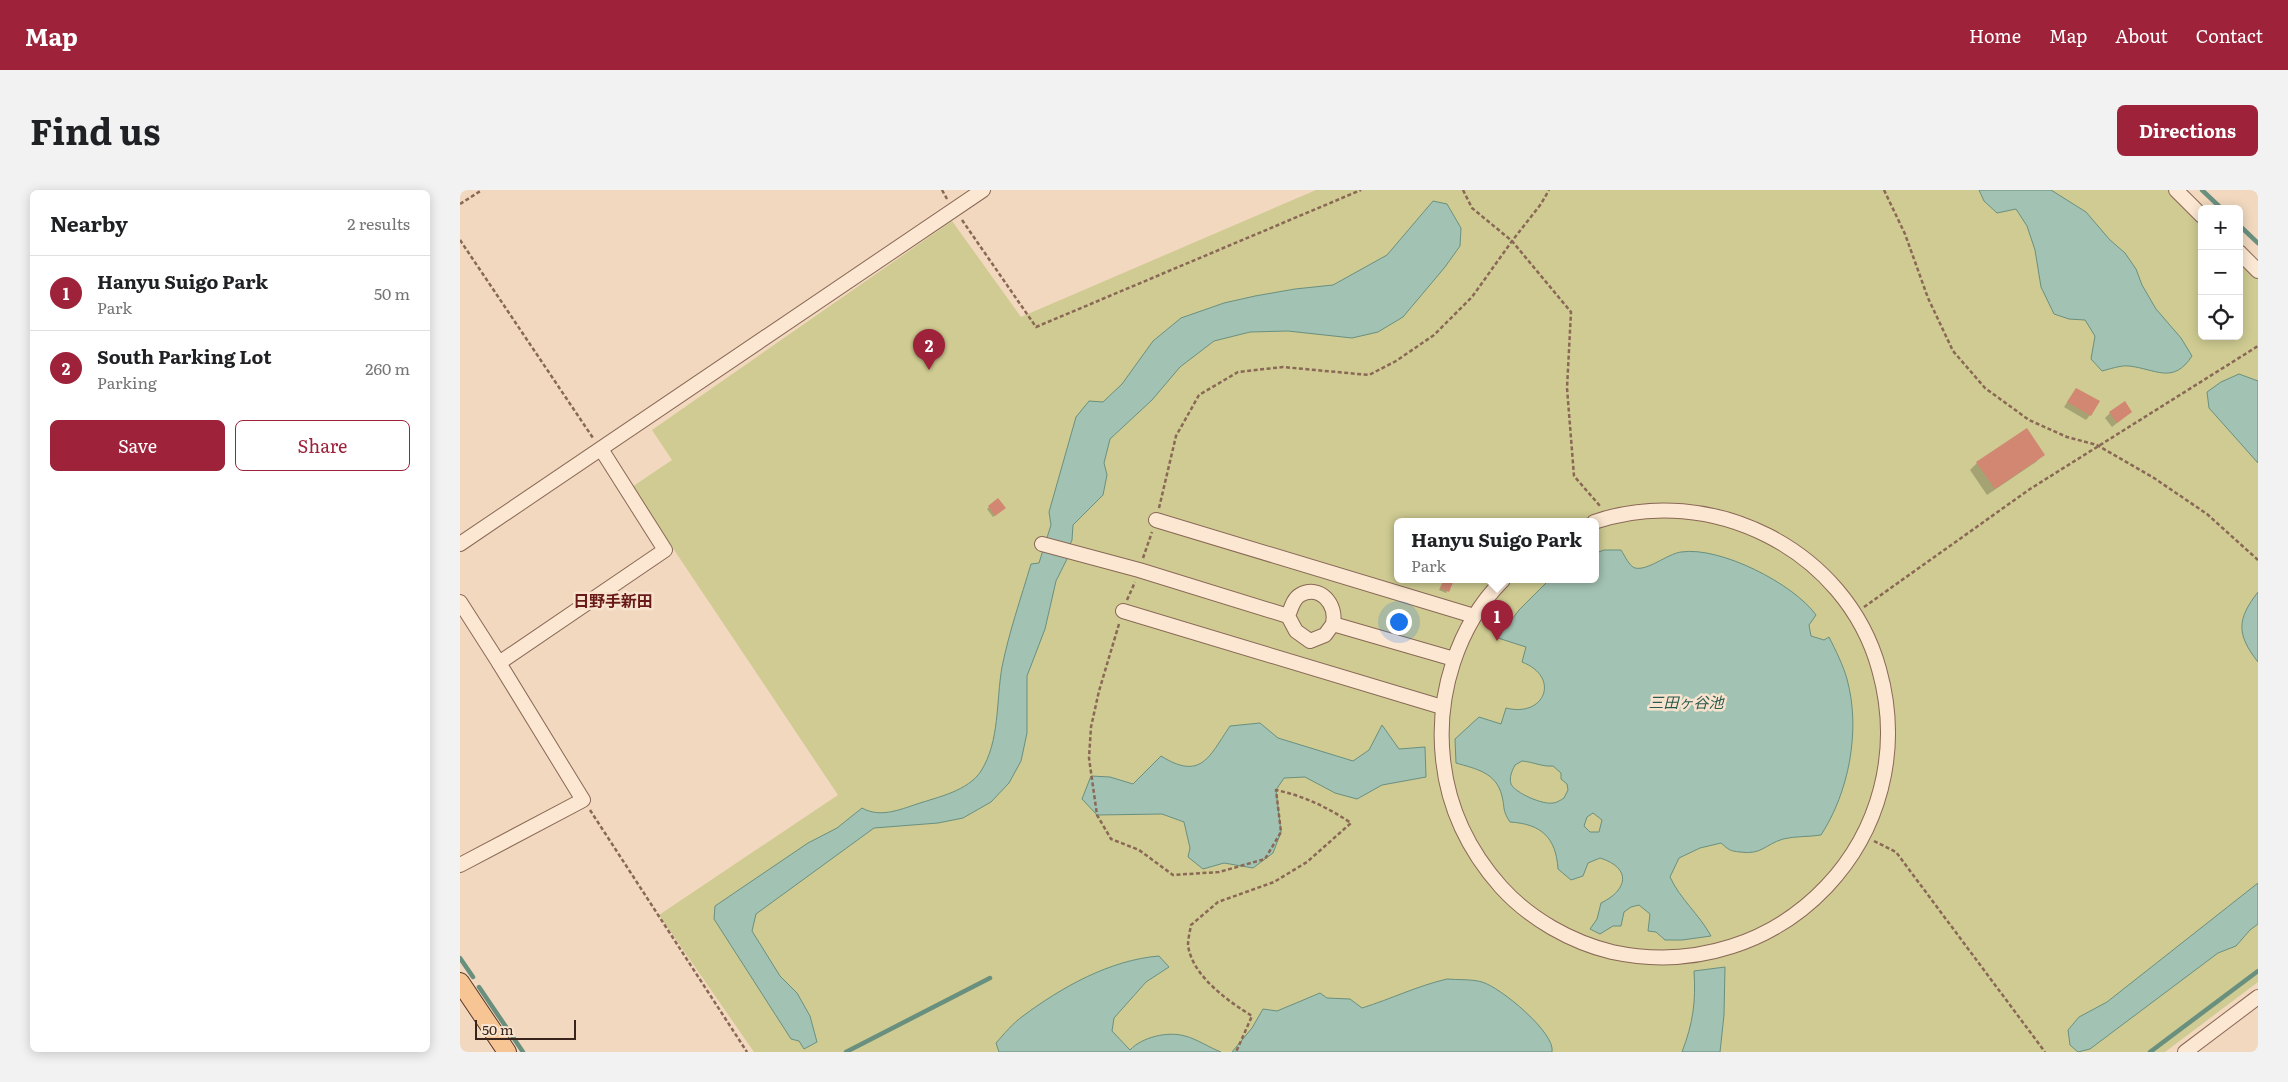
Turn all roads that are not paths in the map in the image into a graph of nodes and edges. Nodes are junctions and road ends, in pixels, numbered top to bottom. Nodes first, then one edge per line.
1 (984, 190) edge
2 (2176, 190) edge
3 (2198, 212) edge
4 (2243, 256) edge
5 (2258, 271) edge
6 (601, 449) junction
7 (1156, 520) dead end
8 (1599, 520) edge
9 (460, 544) edge
10 (1042, 544) dead end
11 (1501, 583) edge
12 (460, 602) edge
13 (1123, 611) dead end
14 (1288, 616) junction
15 (1474, 616) junction
16 (1333, 624) junction
17 (1454, 659) junction
18 (498, 663) junction
19 (1442, 707) junction
20 (460, 865) edge
21 (460, 982) edge
22 (2258, 997) edge
23 (507, 1052) edge
24 (2185, 1052) edge

1 - 6 street
2 - 3 street
4 - 5 street
6 - 9 street
6 - 18 street
7 - 15 street
8 - 19 street
10 - 14 street
11 - 15 street
12 - 18 street
13 - 19 street
14 - 16 street
14 - 16 street
15 - 17 street
16 - 17 street
17 - 19 street
18 - 20 street
21 - 23 main road
22 - 24 street

